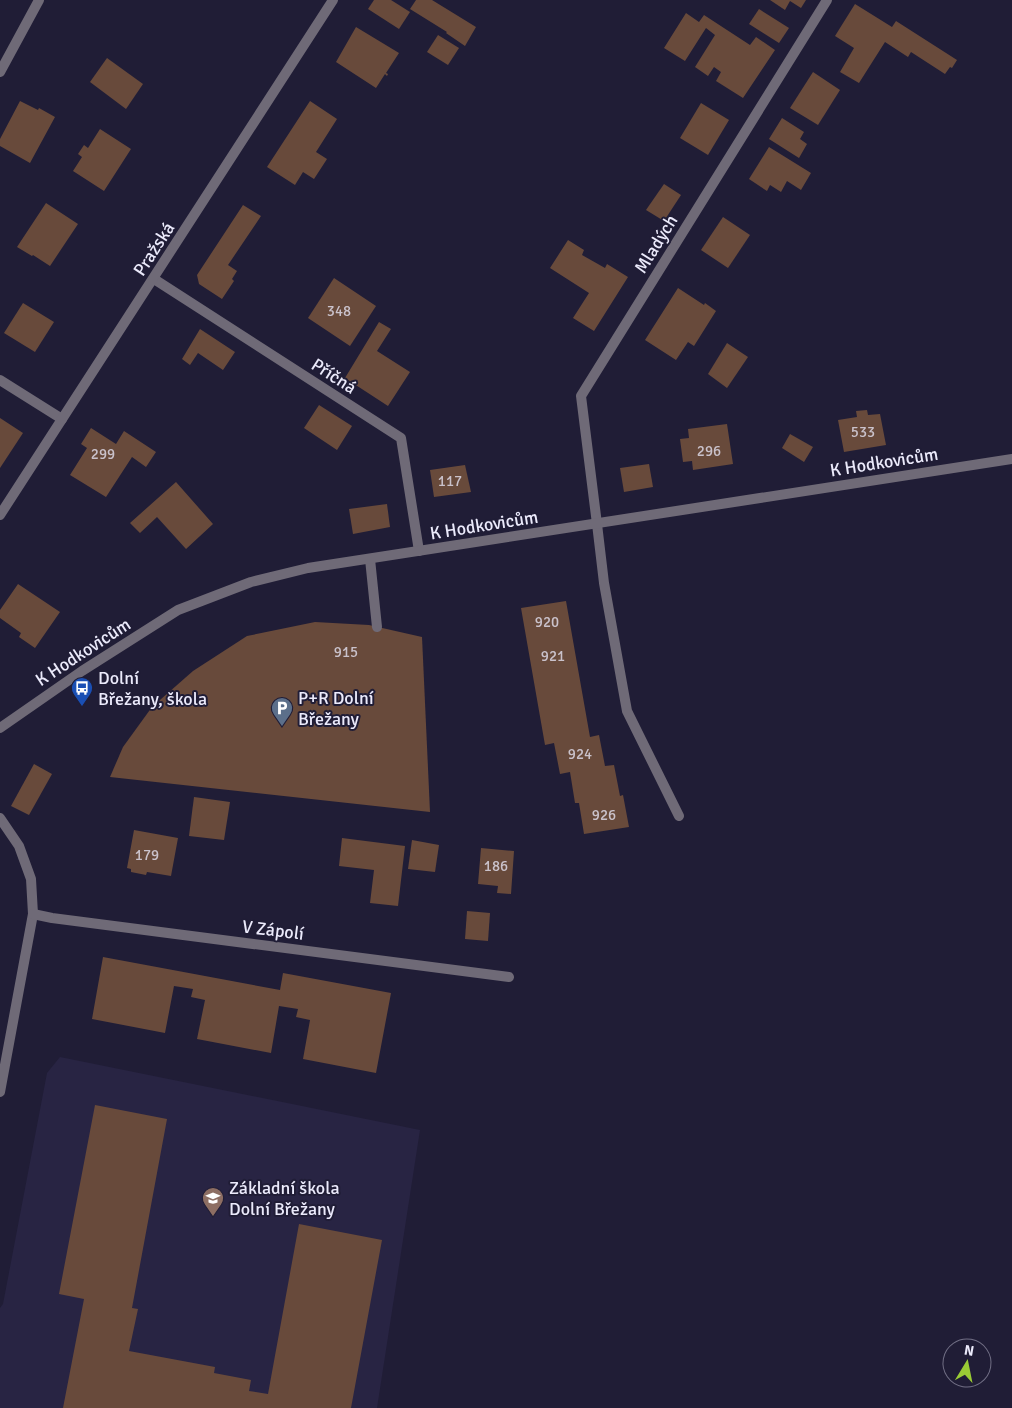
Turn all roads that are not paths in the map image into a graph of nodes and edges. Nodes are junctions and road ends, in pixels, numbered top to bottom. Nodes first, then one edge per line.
1 (38, 0) edge
2 (333, 0) edge
3 (827, 0) edge
4 (0, 72) edge
5 (154, 279) junction
6 (0, 380) edge
7 (62, 419) junction
8 (1012, 458) edge
9 (0, 515) edge
10 (598, 524) junction
11 (418, 551) junction
12 (370, 559) junction
13 (377, 627) dead end
14 (0, 728) edge
15 (678, 816) dead end
16 (0, 818) edge
17 (33, 914) junction
18 (509, 977) dead end
19 (0, 1092) edge

1 - 4 street
2 - 5 street, Pražská
3 - 10 street, Mladých
5 - 7 street, Pražská
5 - 11 street, Příčná
6 - 7 street
7 - 9 street, Pražská
8 - 10 street, K Hodkovicům
10 - 11 street, K Hodkovicům
10 - 15 street, Mladých
11 - 12 street, K Hodkovicům
12 - 13 street
12 - 14 street, K Hodkovicům
16 - 17 street
17 - 18 street, V Zápolí
17 - 19 street

